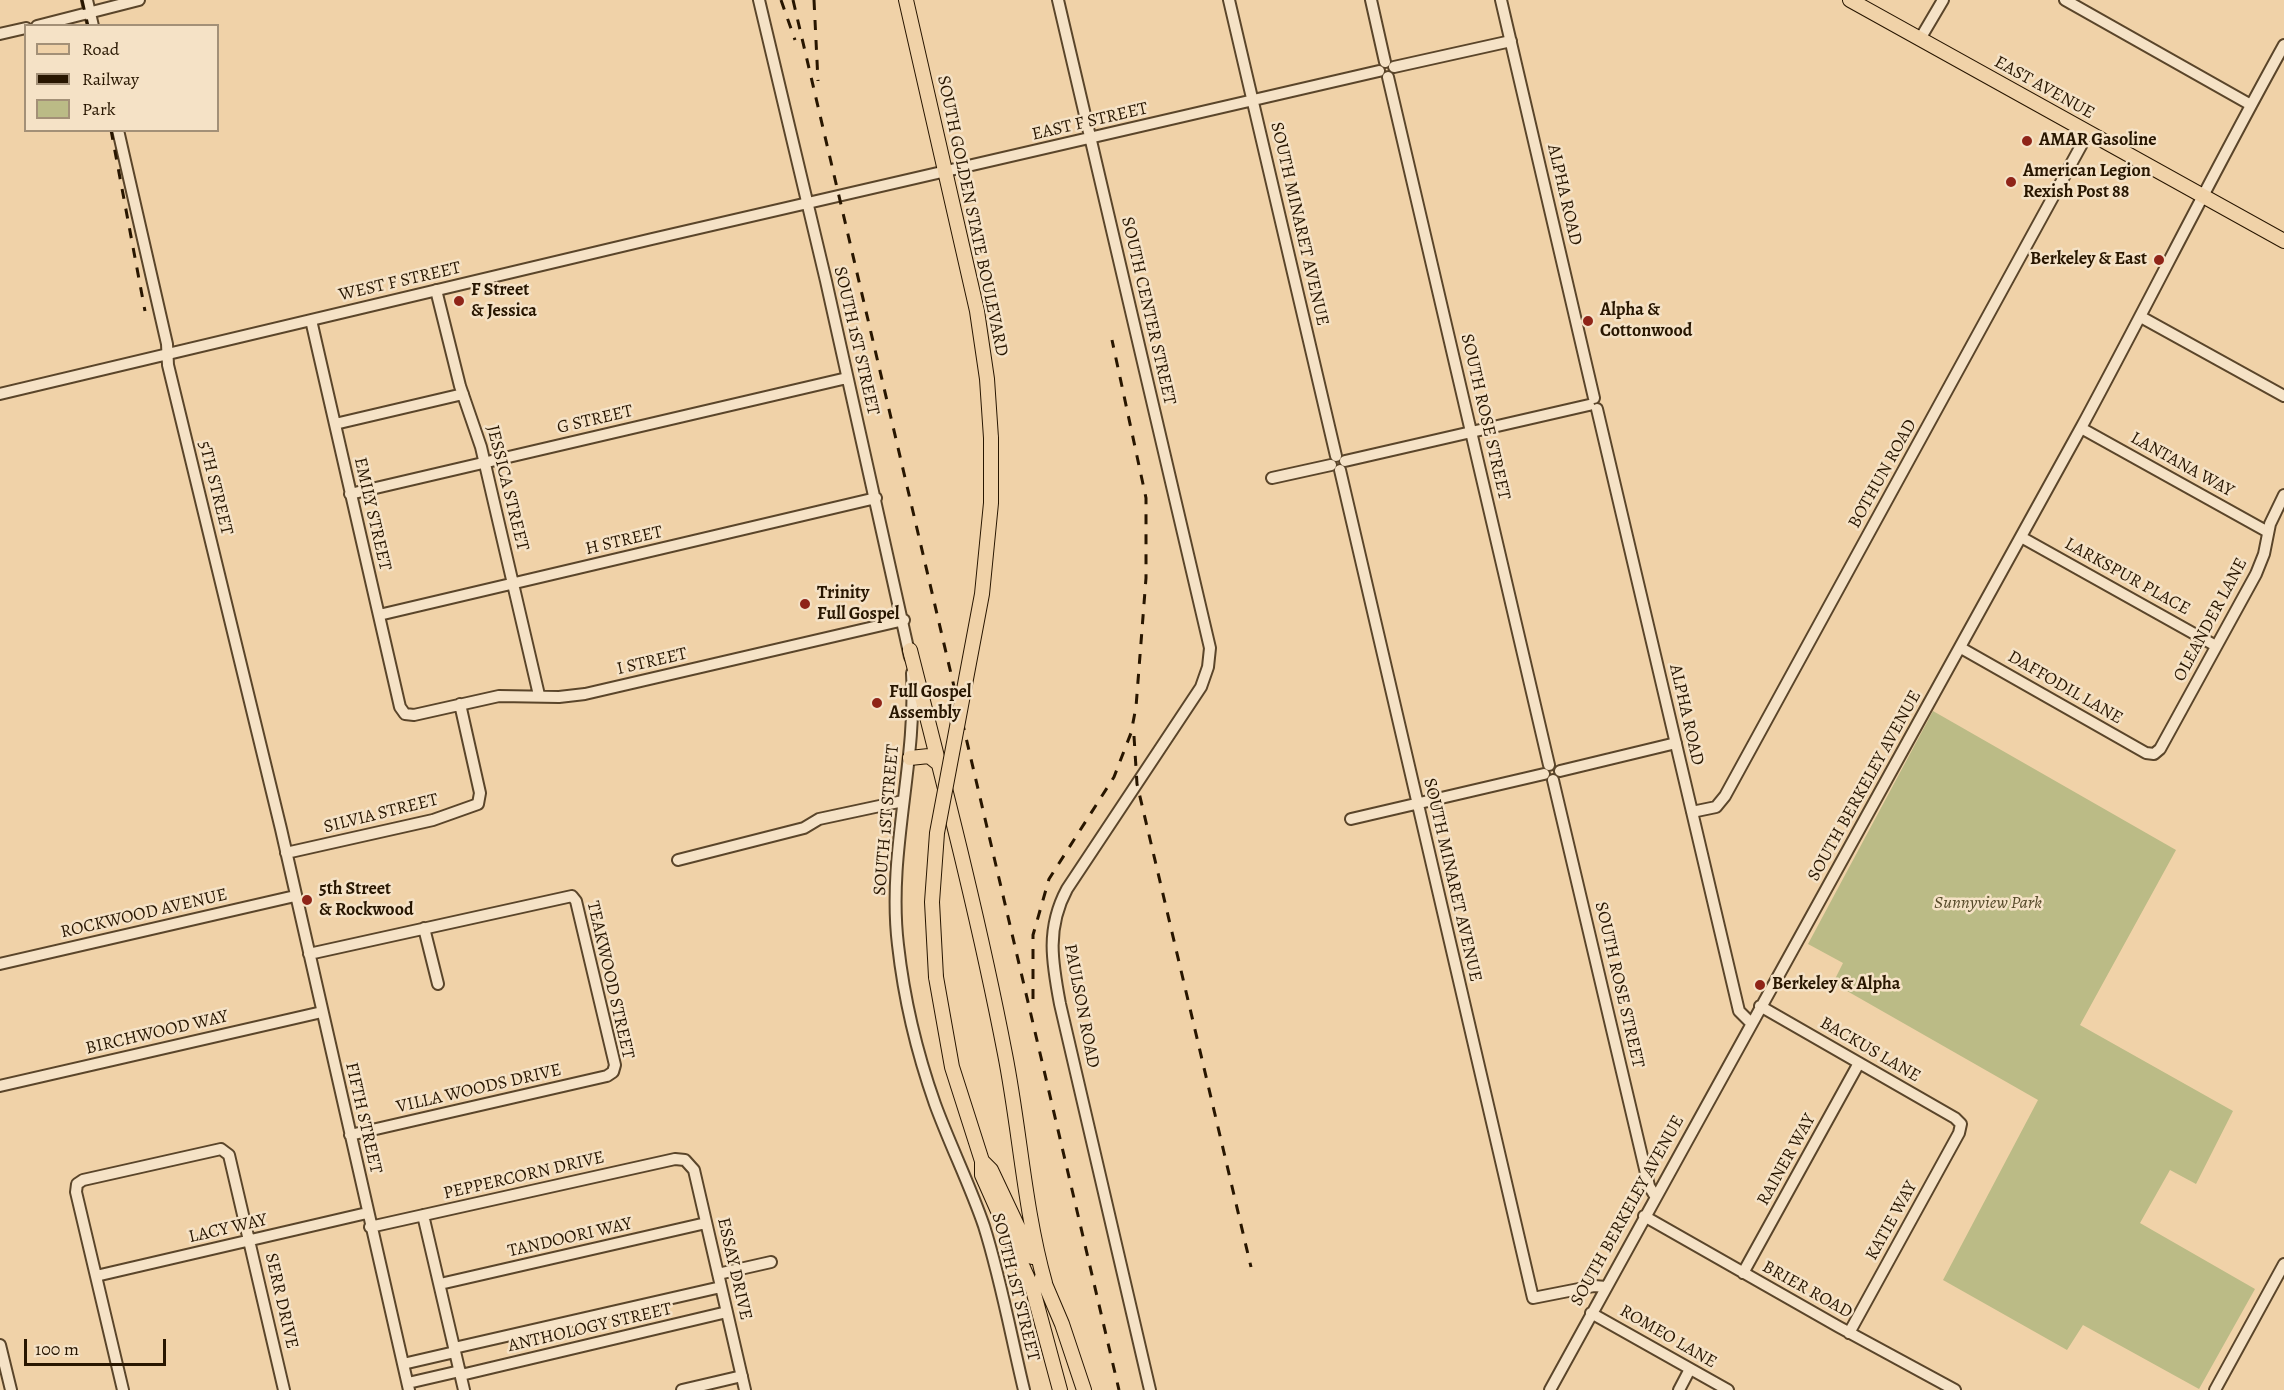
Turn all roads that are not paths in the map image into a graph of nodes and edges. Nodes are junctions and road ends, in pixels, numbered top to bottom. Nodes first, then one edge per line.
1 (87, 0) edge
2 (139, 0) edge
3 (759, 0) edge
4 (906, 0) edge
5 (1058, 0) edge
6 (1229, 0) edge
7 (1371, 0) edge
8 (1501, 0) edge
9 (1850, 0) edge
10 (1943, 0) edge
11 (2065, 0) edge
12 (90, 12) junction
13 (45, 24) edge
14 (93, 24) edge
15 (24, 28) edge
16 (0, 34) edge
17 (1920, 39) junction
18 (1511, 41) junction
19 (2284, 45) edge
20 (1387, 69) junction
21 (1253, 101) junction
22 (2251, 105) junction
23 (118, 132) edge
24 (2088, 133) junction
25 (1091, 139) junction
26 (946, 172) junction
27 (2202, 196) junction
28 (807, 203) junction
29 (2284, 241) edge
30 (436, 290) junction
31 (2141, 317) junction
32 (311, 320) junction
33 (168, 354) junction
34 (847, 378) junction
35 (0, 394) edge
36 (463, 394) junction
37 (2284, 396) edge
38 (1593, 404) junction
39 (335, 424) junction
40 (2081, 428) junction
41 (1472, 432) junction
42 (485, 463) junction
43 (1338, 463) junction
44 (1272, 478) dead end
45 (350, 494) junction
46 (2284, 495) edge
47 (876, 498) junction
48 (2268, 532) junction
49 (2021, 537) junction
50 (514, 584) junction
51 (379, 615) junction
52 (904, 620) junction
53 (1207, 630) joint
54 (2216, 646) junction
55 (1961, 648) junction
56 (910, 650) junction
57 (539, 695) junction
58 (460, 705) junction
59 (405, 714) joint
60 (1676, 743) junction
61 (2154, 754) joint
62 (910, 758) junction
63 (939, 764) junction
64 (1552, 773) junction
65 (903, 801) junction
66 (1418, 804) junction
67 (1692, 812) junction
68 (1351, 819) dead end
69 (286, 853) junction
70 (678, 860) dead end
71 (295, 896) junction
72 (424, 928) junction
73 (309, 954) junction
74 (0, 964) edge
75 (438, 984) dead end
76 (1760, 1006) junction
77 (322, 1012) junction
78 (1751, 1023) junction
79 (1859, 1063) junction
80 (614, 1072) joint
81 (0, 1086) edge
82 (1961, 1124) joint
83 (350, 1135) junction
84 (685, 1160) joint
85 (982, 1161) junction
86 (1655, 1196) junction
87 (367, 1213) junction
88 (423, 1215) junction
89 (1644, 1216) junction
90 (706, 1223) junction
91 (370, 1227) junction
92 (250, 1240) junction
93 (771, 1262) dead end
94 (2284, 1264) edge
95 (1743, 1273) junction
96 (718, 1274) junction
97 (96, 1276) junction
98 (1045, 1283) junction
99 (440, 1284) junction
100 (721, 1287) junction
101 (1606, 1287) junction
102 (727, 1312) junction
103 (1592, 1313) junction
104 (1849, 1333) junction
105 (0, 1345) edge
106 (455, 1350) junction
107 (435, 1357) junction
108 (403, 1364) junction
109 (1690, 1369) junction
110 (460, 1373) junction
111 (440, 1375) junction
112 (742, 1376) junction
113 (409, 1387) edge
114 (10, 1390) edge
115 (123, 1390) edge
116 (284, 1390) edge
117 (464, 1390) edge
118 (682, 1390) edge
119 (745, 1390) edge
120 (1024, 1390) edge
121 (1060, 1390) edge
122 (1084, 1390) edge
123 (1150, 1390) edge
124 (1550, 1390) edge
125 (1679, 1390) edge
126 (1728, 1390) edge
127 (1955, 1390) edge
128 (2215, 1390) edge

1 - 12 street
2 - 12 street
3 - 28 street, SOUTH 1ST STREET
4 - 26 main road, SOUTH GOLDEN STATE BOULEVARD
5 - 25 street, SOUTH CENTER STREET
6 - 21 street, SOUTH MINARET AVENUE
7 - 20 street, SOUTH ROSE STREET
8 - 18 street, ALPHA ROAD
9 - 17 main road, EAST AVENUE
10 - 17 street
11 - 22 street
12 - 13 street
12 - 14 street
15 - 16 street
17 - 24 main road, EAST AVENUE
18 - 20 street, EAST F STREET
18 - 38 street, ALPHA ROAD
19 - 22 street, SOUTH BERKELEY AVENUE
20 - 21 street, EAST F STREET
20 - 41 street, SOUTH ROSE STREET
21 - 25 street, EAST F STREET
21 - 43 street, SOUTH MINARET AVENUE
22 - 27 street, SOUTH BERKELEY AVENUE
23 - 33 street, 5TH STREET
24 - 27 main road, EAST AVENUE
24 - 67 street, BOTHUN ROAD
25 - 26 street, EAST F STREET
25 - 53 street, SOUTH CENTER STREET
26 - 28 street, EAST F STREET
26 - 85 main road, SOUTH GOLDEN STATE BOULEVARD, bridge
27 - 29 main road, EAST AVENUE
27 - 31 street, SOUTH BERKELEY AVENUE
28 - 30 street, WEST F STREET
28 - 34 street, SOUTH 1ST STREET
30 - 32 street, WEST F STREET
30 - 36 street, JESSICA STREET
31 - 37 street
31 - 40 street, SOUTH BERKELEY AVENUE
32 - 33 street, WEST F STREET
32 - 39 street, EMILY STREET
33 - 35 street, WEST F STREET
33 - 69 street, 5TH STREET
34 - 42 street, G STREET
34 - 47 street, SOUTH 1ST STREET
36 - 39 street
36 - 42 street, JESSICA STREET
38 - 41 street
38 - 60 street, ALPHA ROAD
39 - 45 street, EMILY STREET
40 - 48 street, LANTANA WAY
40 - 49 street, SOUTH BERKELEY AVENUE
41 - 43 street
41 - 64 street, SOUTH ROSE STREET
42 - 45 street, G STREET
42 - 50 street, JESSICA STREET
43 - 44 street
43 - 66 street, SOUTH MINARET AVENUE
45 - 51 street, EMILY STREET
46 - 48 street, OLEANDER LANE
47 - 50 street, H STREET
47 - 52 street, SOUTH 1ST STREET
48 - 54 street, OLEANDER LANE
49 - 54 street, LARKSPUR PLACE
49 - 55 street, SOUTH BERKELEY AVENUE
50 - 51 street, H STREET
50 - 57 street, JESSICA STREET
51 - 59 street, EMILY STREET
52 - 56 street, SOUTH 1ST STREET
52 - 57 street, I STREET
53 - 123 street, PAULSON ROAD
54 - 61 street, OLEANDER LANE
55 - 61 street, DAFFODIL LANE
55 - 76 street, SOUTH BERKELEY AVENUE
56 - 62 street, SOUTH 1ST STREET
56 - 63 main road
57 - 58 street, I STREET
58 - 59 street, I STREET
58 - 69 street, SILVIA STREET
60 - 64 street
60 - 67 street, ALPHA ROAD
62 - 63 main road
62 - 65 street, SOUTH 1ST STREET
63 - 98 main road
64 - 66 street
64 - 86 street, SOUTH ROSE STREET
65 - 70 street
65 - 120 street, SOUTH 1ST STREET
66 - 68 street
66 - 101 street, SOUTH MINARET AVENUE
67 - 78 street, ALPHA ROAD
69 - 71 street, FIFTH STREET
71 - 73 street, FIFTH STREET
71 - 74 street, ROCKWOOD AVENUE
72 - 73 street
72 - 75 street
72 - 80 street, TEAKWOOD STREET
73 - 77 street, FIFTH STREET
76 - 78 street, SOUTH BERKELEY AVENUE
76 - 79 street, BACKUS LANE
77 - 81 street, BIRCHWOOD WAY
77 - 83 street, FIFTH STREET
78 - 86 street, SOUTH BERKELEY AVENUE
79 - 82 street, BACKUS LANE
79 - 95 street, RAINER WAY
80 - 83 street, VILLA WOODS DRIVE
82 - 104 street, KATIE WAY
83 - 87 street, FIFTH STREET
84 - 88 street, PEPPERCORN DRIVE
84 - 90 street, ESSAY DRIVE
85 - 98 main road
85 - 121 main road
86 - 89 street, SOUTH BERKELEY AVENUE
87 - 91 street, FIFTH STREET
87 - 92 street, LACY WAY
88 - 91 street, PEPPERCORN DRIVE
88 - 99 street
89 - 95 street, BRIER ROAD
89 - 101 street, SOUTH BERKELEY AVENUE
90 - 96 street, ESSAY DRIVE
90 - 99 street, TANDOORI WAY
91 - 108 street, FIFTH STREET
92 - 97 street, LACY WAY
92 - 97 street, SERR DRIVE
92 - 116 street, SERR DRIVE
93 - 96 street
94 - 128 street
95 - 104 street, BRIER ROAD
96 - 100 street, ESSAY DRIVE
97 - 115 street
98 - 122 main road
99 - 106 street
100 - 102 street, ESSAY DRIVE
100 - 106 street, ANTHOLOGY STREET
101 - 103 street, SOUTH BERKELEY AVENUE
102 - 110 street, ANTHOLOGY STREET
102 - 112 street, ESSAY DRIVE
103 - 109 street, ROMEO LANE
103 - 124 street, SOUTH BERKELEY AVENUE
104 - 127 street, BRIER ROAD
105 - 114 street
106 - 107 street, ANTHOLOGY STREET
106 - 110 street
107 - 108 street, ANTHOLOGY STREET
107 - 111 street
108 - 113 street, FIFTH STREET
109 - 125 street
109 - 126 street, ROMEO LANE
110 - 111 street, ANTHOLOGY STREET
110 - 117 street
111 - 113 street, ANTHOLOGY STREET
112 - 118 street
112 - 119 street, ESSAY DRIVE

